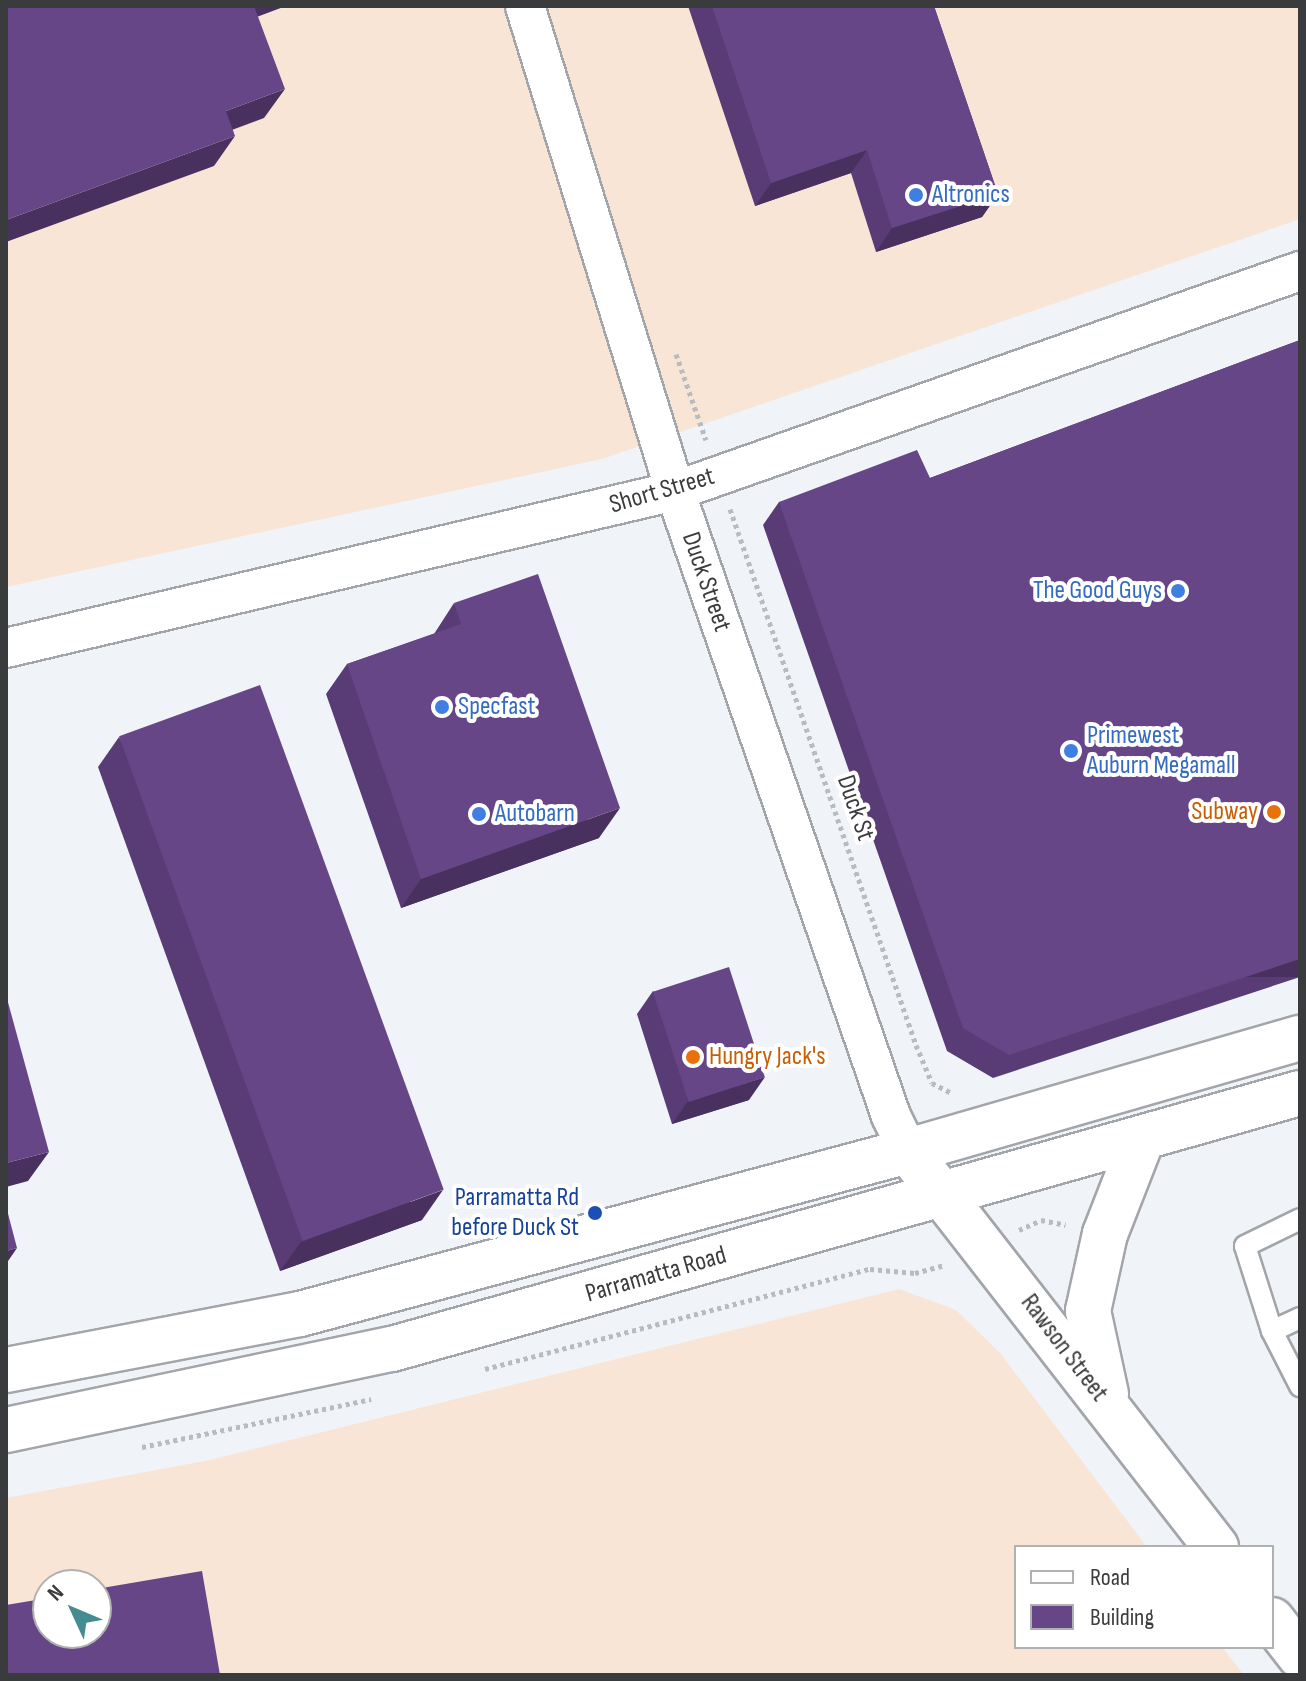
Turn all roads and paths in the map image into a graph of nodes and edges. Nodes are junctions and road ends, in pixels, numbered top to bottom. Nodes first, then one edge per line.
1 (525, 6) edge
2 (1300, 271) edge
3 (675, 491) junction
4 (735, 523) dead end
5 (6, 648) edge
6 (1300, 1038) edge
7 (952, 1093) dead end
8 (1300, 1093) edge
9 (1142, 1139) junction
10 (908, 1151) junction
11 (939, 1195) junction
12 (1300, 1219) edge
13 (1300, 1318) edge
14 (1272, 1331) junction
15 (6, 1370) edge
16 (1300, 1386) edge
17 (1109, 1406) junction
18 (6, 1430) edge
19 (1214, 1545) edge
20 (1274, 1623) edge
21 (1300, 1656) edge

1 - 3 street, Duck Street
2 - 3 street, Short Street
3 - 5 street, Short Street
3 - 10 street, Duck Street
4 - 7 path, Duck St
6 - 10 main road, Parramatta Road
8 - 9 main road, Parramatta Road
9 - 11 main road, Parramatta Road
9 - 17 main road
10 - 11 main road, Rawson Street
10 - 15 main road, Parramatta Road
11 - 17 main road, Rawson Street
11 - 18 main road, Parramatta Road
12 - 14 lane
13 - 14 lane
14 - 16 lane
17 - 19 main road, Rawson Street
20 - 21 main road

